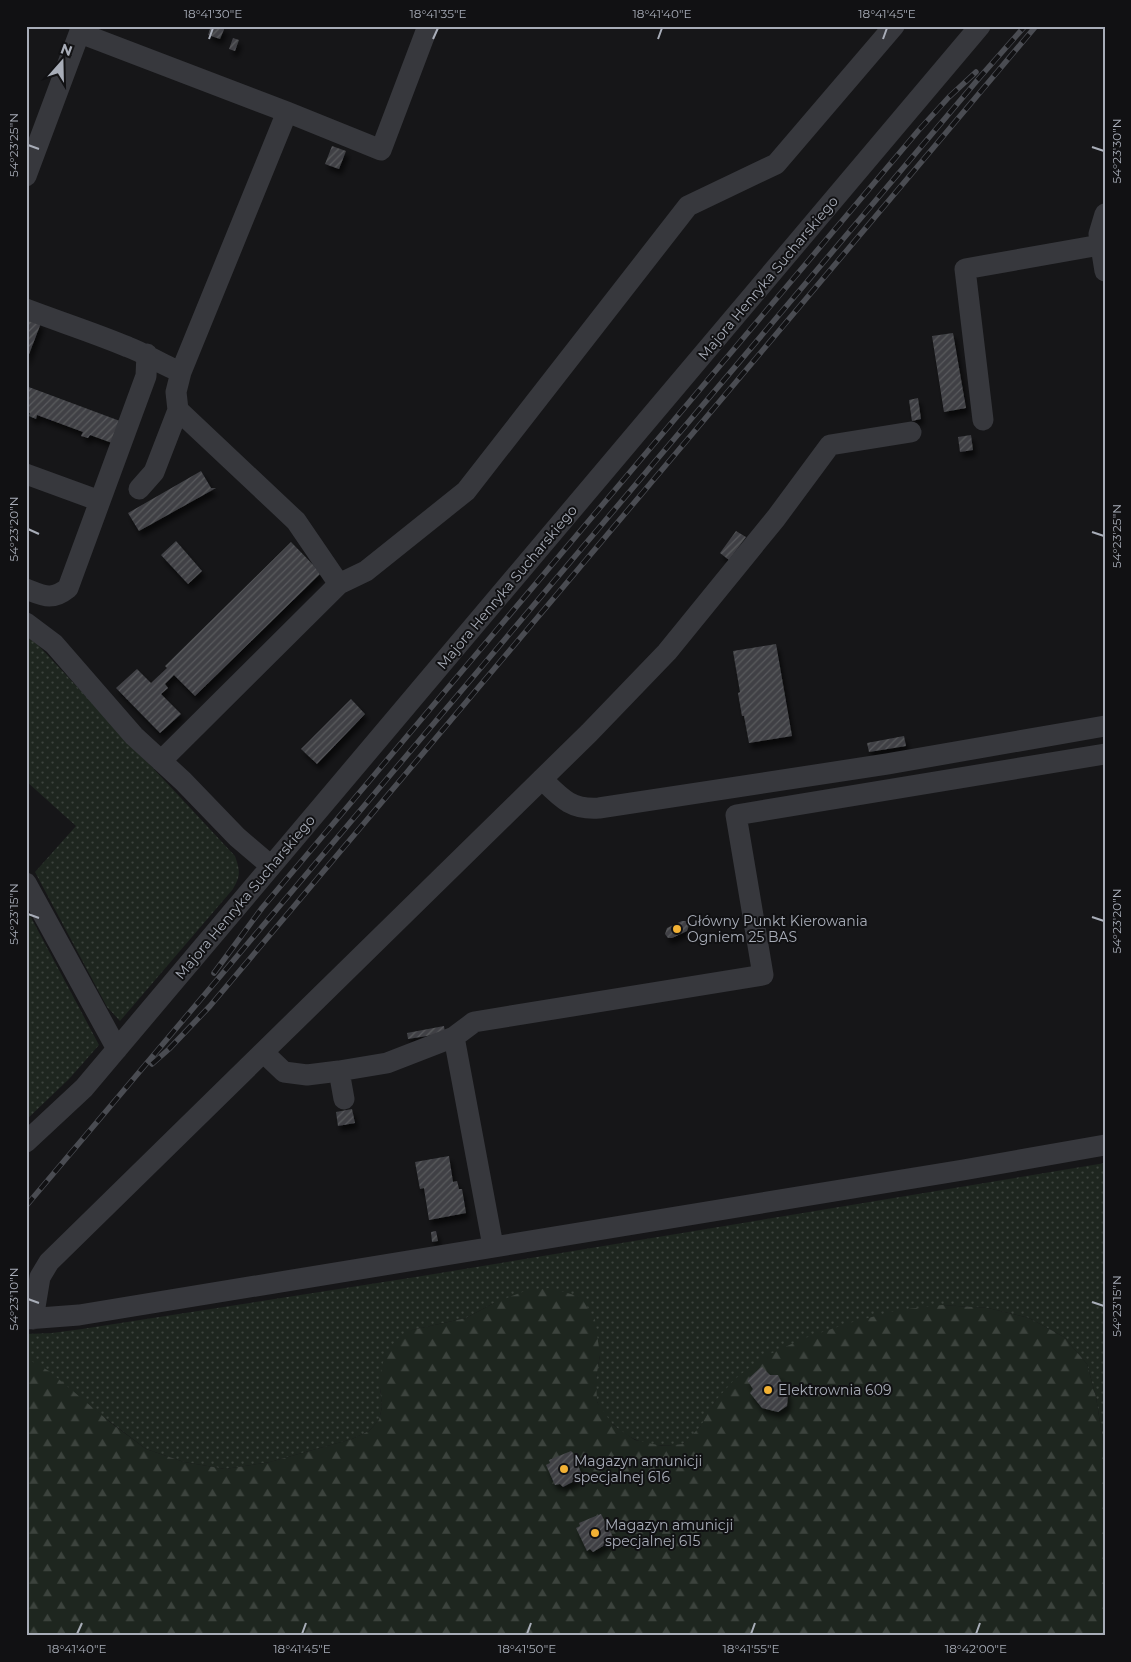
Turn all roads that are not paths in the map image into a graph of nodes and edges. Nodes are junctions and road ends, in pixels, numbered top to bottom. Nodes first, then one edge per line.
1 (428, 26) edge
2 (894, 26) edge
3 (980, 26) edge
4 (81, 30) edge
5 (287, 112) junction
6 (26, 176) edge
7 (1105, 214) edge
8 (1100, 245) junction
9 (1105, 271) edge
10 (26, 310) edge
11 (147, 354) junction
12 (181, 372) junction
13 (178, 410) junction
14 (983, 420) dead end
15 (911, 432) dead end
16 (26, 474) edge
17 (139, 489) dead end
18 (100, 501) junction
19 (339, 584) junction
20 (26, 590) edge
21 (26, 622) edge
22 (1105, 726) edge
23 (1105, 754) edge
24 (161, 761) junction
25 (542, 779) junction
26 (272, 866) junction
27 (26, 883) edge
28 (454, 1037) junction
29 (117, 1049) junction
30 (264, 1053) junction
31 (339, 1071) junction
32 (344, 1099) dead end
33 (26, 1142) edge
34 (1105, 1145) edge
35 (493, 1246) junction
36 (29, 1319) edge

1 - 5 street
2 - 19 street
3 - 26 street, Majora Henryka Sucharskiego
4 - 5 street
4 - 6 street
5 - 12 street
7 - 8 street
8 - 9 street
8 - 14 street
10 - 11 street
11 - 12 street
11 - 18 street
12 - 13 street
13 - 17 street
13 - 19 street
15 - 25 street
16 - 18 street
18 - 20 street
19 - 24 street
21 - 24 street
22 - 25 street
23 - 28 street
24 - 26 street
25 - 30 street
26 - 29 street, Majora Henryka Sucharskiego
27 - 29 street
28 - 31 street
28 - 35 street
29 - 33 street, Majora Henryka Sucharskiego
30 - 31 street
30 - 36 street
31 - 32 street
34 - 35 street
35 - 36 street

